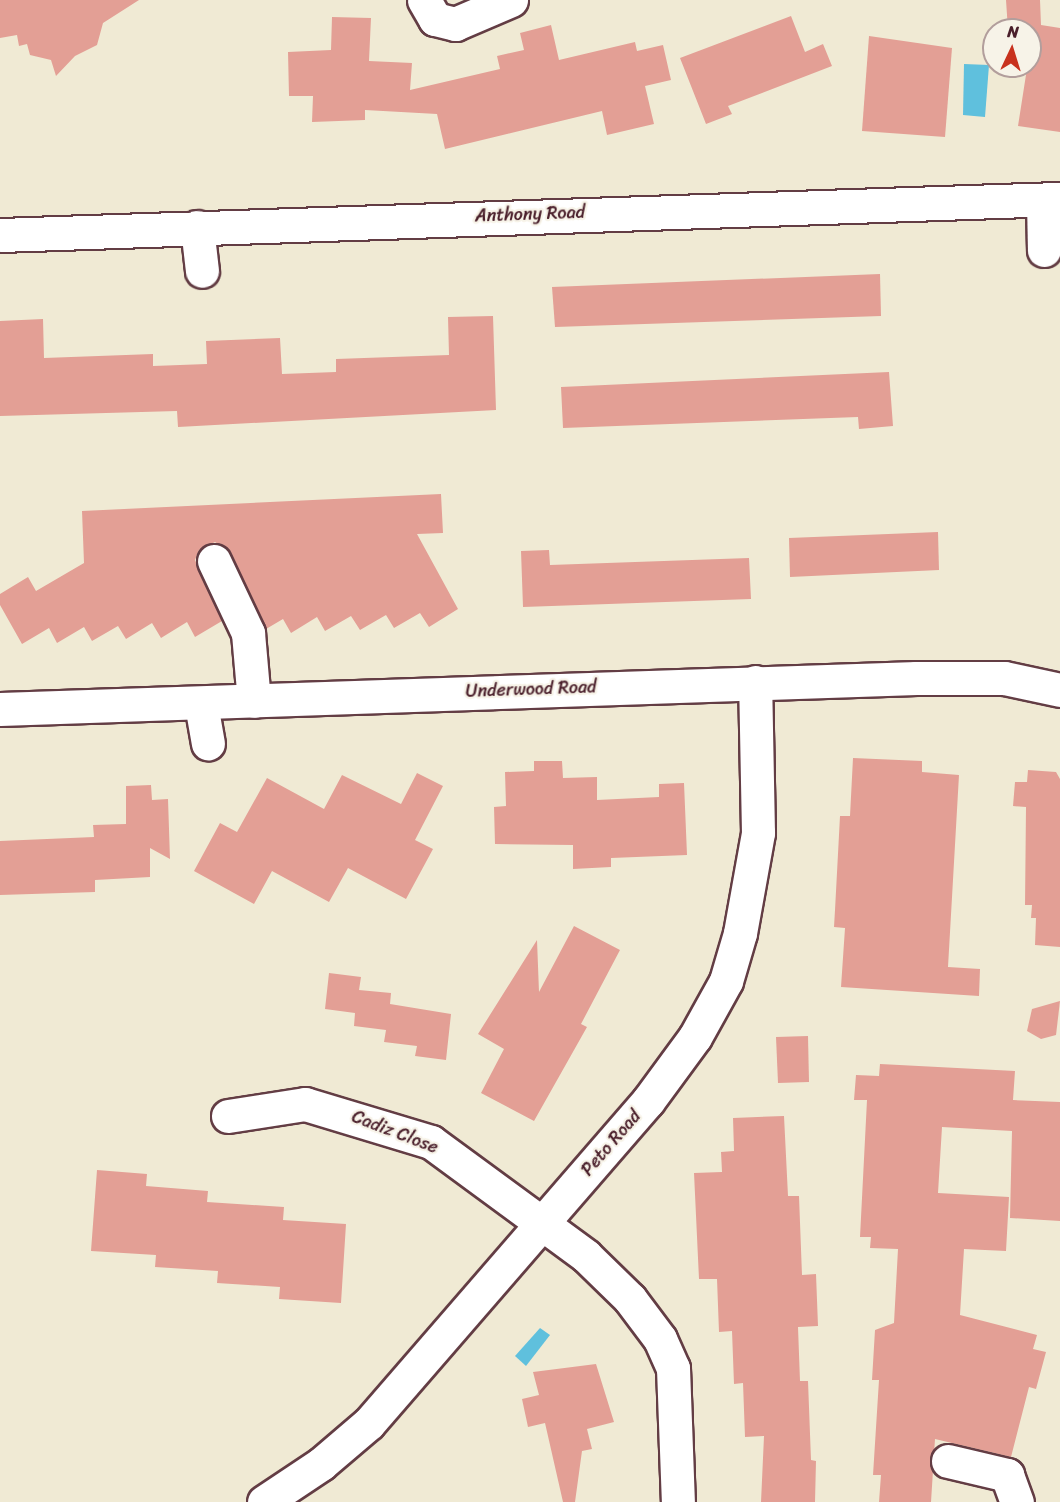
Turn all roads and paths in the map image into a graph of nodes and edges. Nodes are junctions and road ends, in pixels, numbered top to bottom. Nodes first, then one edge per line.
1 (424, 0) edge
2 (511, 0) edge
3 (1052, 200) edge
4 (197, 227) junction
5 (0, 235) edge
6 (1044, 250) dead end
7 (202, 271) dead end
8 (214, 561) dead end
9 (755, 682) junction
10 (1060, 690) edge
11 (254, 701) junction
12 (201, 704) junction
13 (0, 709) edge
14 (208, 743) dead end
15 (228, 1116) dead end
16 (540, 1223) junction
17 (948, 1461) dead end
18 (264, 1502) edge
19 (678, 1502) edge
20 (1017, 1502) edge

1 - 2 street
3 - 4 street, Anthony Road
3 - 6 street
4 - 5 street, Anthony Road
4 - 7 street
8 - 11 street
9 - 10 street, Underwood Road
9 - 11 street, Underwood Road
9 - 16 street, Peto Road
11 - 12 street, Underwood Road
12 - 13 street, Underwood Road
12 - 14 street
15 - 16 street, Cadiz Close
16 - 18 street, Peto Road
16 - 19 street, Cadiz Close
17 - 20 street

